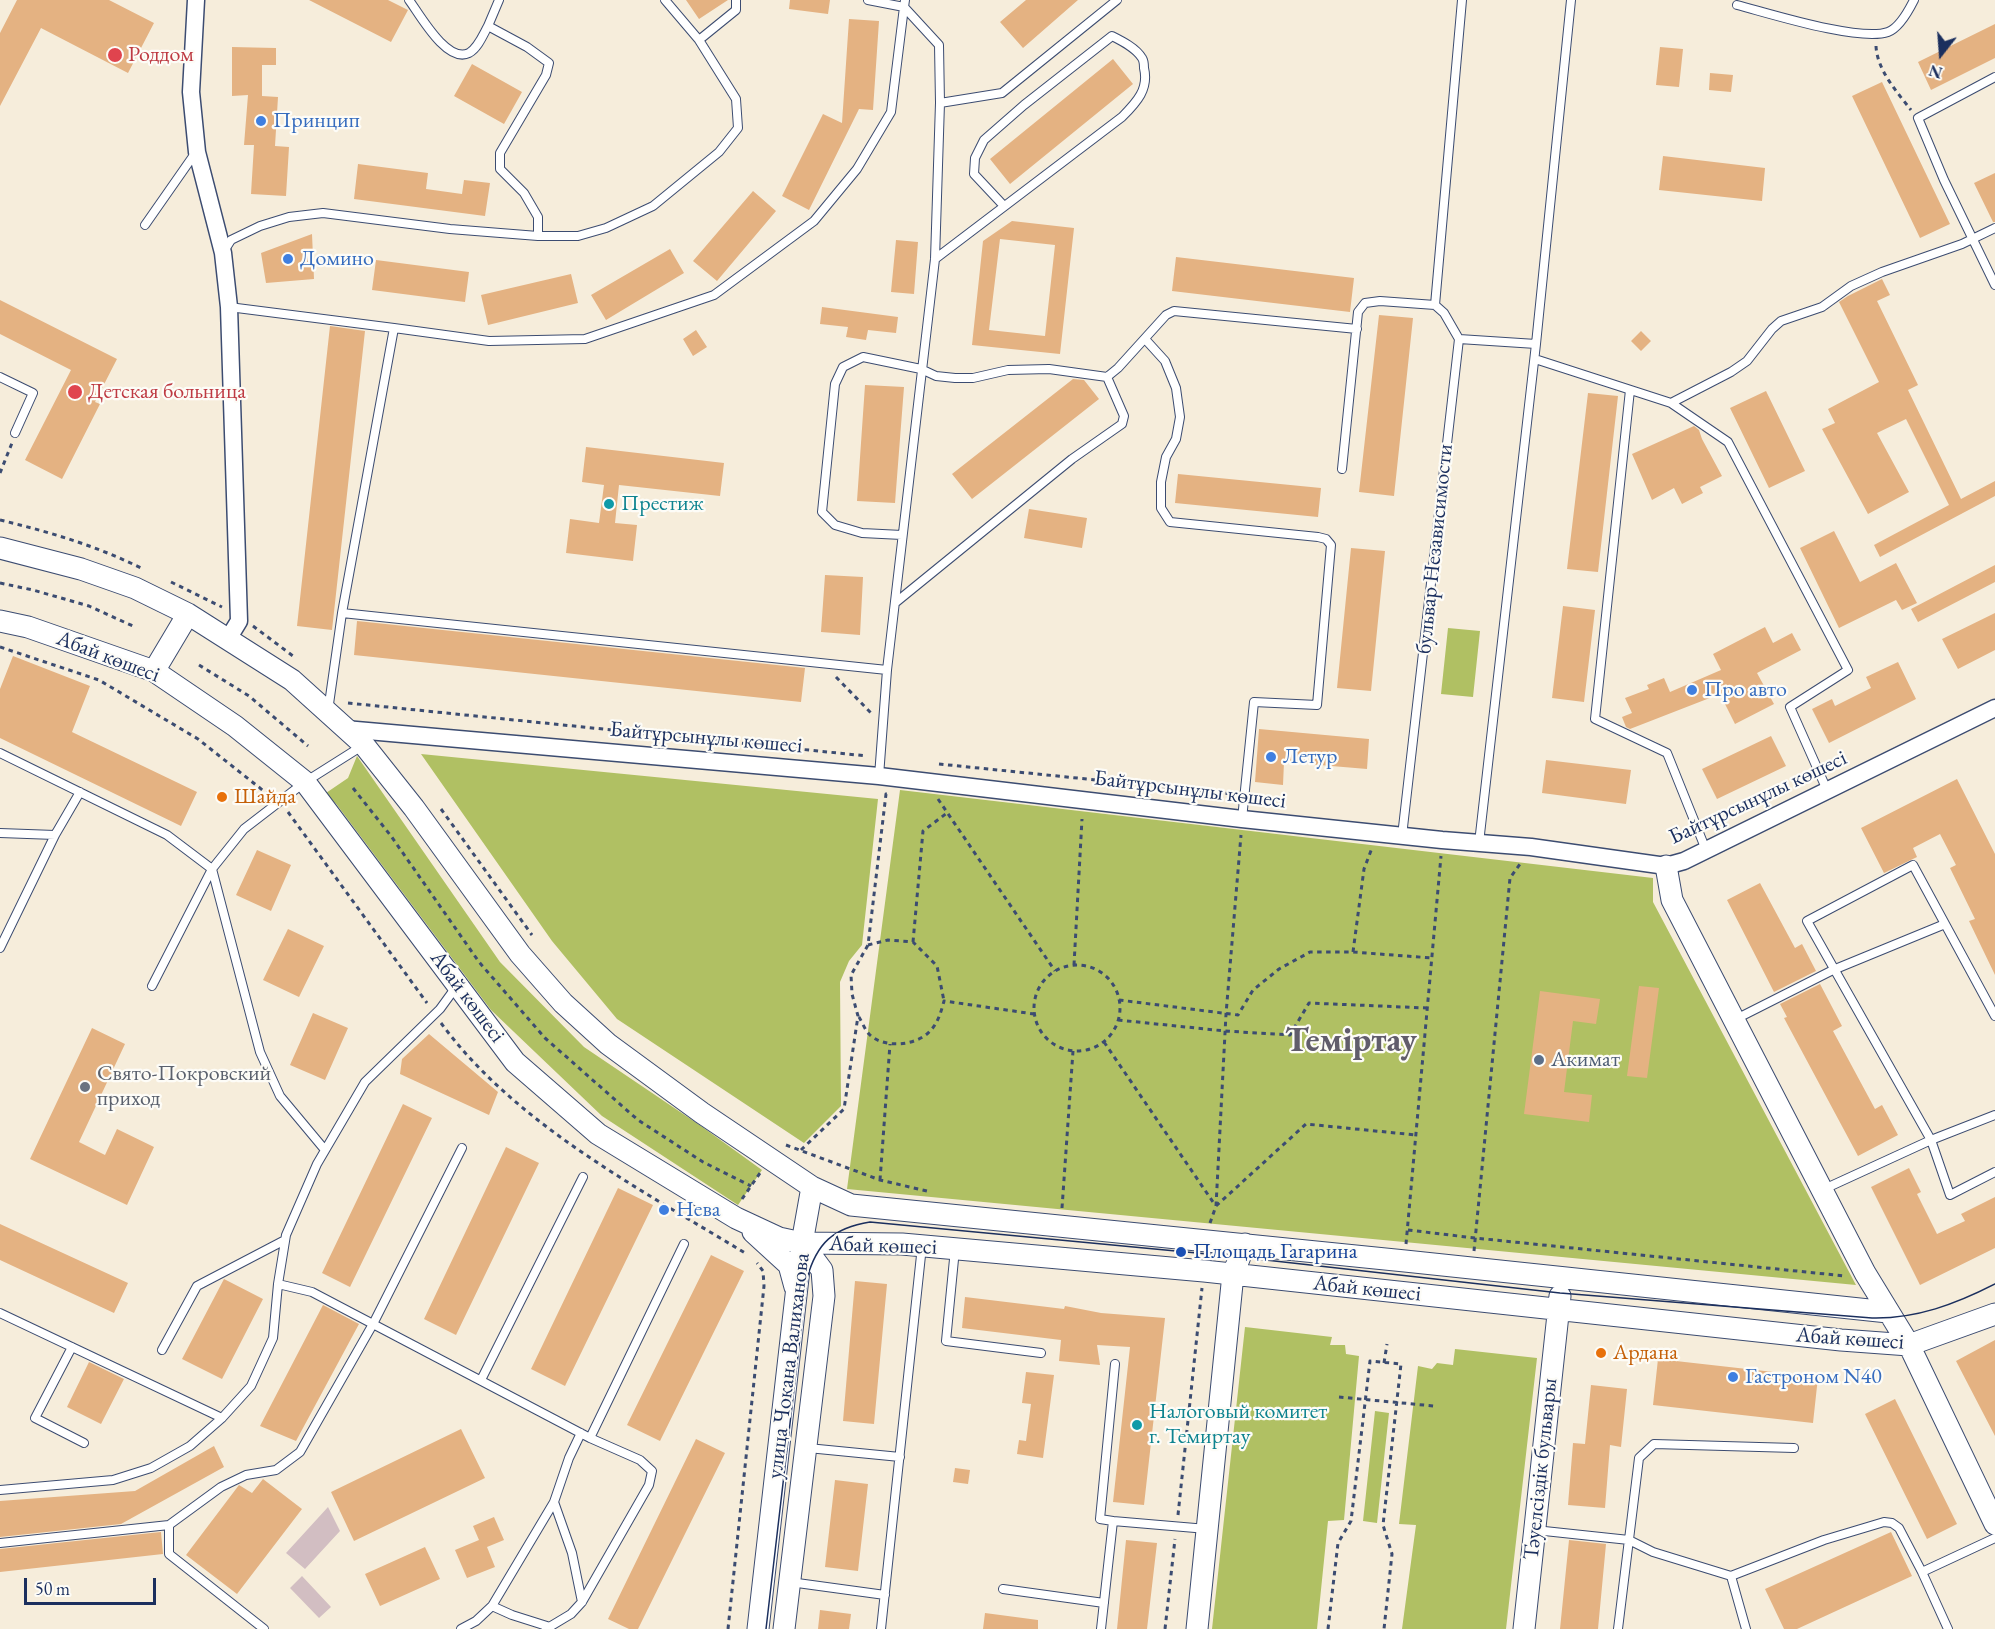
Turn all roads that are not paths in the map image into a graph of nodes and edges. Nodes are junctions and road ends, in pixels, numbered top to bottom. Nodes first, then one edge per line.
1 (196, 0) edge
2 (410, 0) edge
3 (499, 0) edge
4 (665, 0) edge
5 (736, 0) edge
6 (868, 0) edge
7 (1117, 0) edge
8 (1462, 0) edge
9 (1571, 0) edge
10 (1914, 0) edge
11 (904, 3) edge
12 (1737, 5) dead end
13 (488, 26) junction
14 (699, 40) junction
15 (1995, 77) edge
16 (940, 103) junction
17 (197, 152) junction
18 (1004, 206) junction
19 (145, 225) dead end
20 (1995, 228) edge
21 (538, 236) junction
22 (1972, 238) junction
23 (223, 253) junction
24 (935, 259) junction
25 (1995, 285) edge
26 (1435, 305) junction
27 (229, 307) junction
28 (394, 328) junction
29 (1356, 329) junction
30 (1145, 339) junction
31 (1459, 339) junction
32 (1536, 344) junction
33 (1535, 359) junction
34 (921, 369) junction
35 (1107, 376) junction
36 (0, 377) edge
37 (1630, 390) junction
38 (1671, 403) junction
39 (15, 433) road end
40 (1342, 470) dead end
41 (903, 535) junction
42 (0, 548) edge
43 (895, 603) junction
44 (342, 613) junction
45 (188, 614) junction
46 (0, 621) edge
47 (228, 639) junction
48 (886, 670) junction
49 (154, 671) junction
50 (1995, 708) edge
51 (327, 712) junction
52 (369, 738) junction
53 (0, 753) edge
54 (879, 776) junction
55 (305, 782) junction
56 (1827, 790) junction
57 (80, 792) junction
58 (1242, 819) junction
59 (0, 833) edge
60 (55, 835) junction
61 (1402, 836) junction
62 (1479, 843) junction
63 (1706, 850) junction
64 (1665, 866) junction
65 (212, 869) junction
66 (1945, 924) junction
67 (0, 948) edge
68 (1833, 970) junction
69 (458, 985) junction
70 (152, 986) dead end
71 (1995, 1016) edge
72 (1734, 1020) junction
73 (1995, 1115) edge
74 (1931, 1140) junction
75 (462, 1148) dead end
76 (325, 1150) junction
77 (1995, 1172) edge
78 (583, 1177) dead end
79 (812, 1187) junction
80 (1822, 1190) junction
81 (734, 1217) junction
82 (285, 1240) junction
83 (802, 1243) junction
84 (684, 1244) dead end
85 (862, 1244) junction
86 (1245, 1244) junction
87 (922, 1246) junction
88 (955, 1249) junction
89 (1233, 1274) junction
90 (1561, 1278) junction
91 (278, 1284) junction
92 (796, 1293) junction
93 (824, 1296) junction
94 (1558, 1310) junction
95 (0, 1312) edge
96 (1888, 1312) junction
97 (1995, 1314) edge
98 (373, 1324) junction
99 (1909, 1346) junction
100 (72, 1347) junction
101 (162, 1350) dead end
102 (1041, 1353) dead end
103 (1115, 1364) dead end
104 (481, 1380) junction
105 (222, 1418) junction
106 (581, 1433) junction
107 (590, 1438) junction
108 (84, 1443) dead end
109 (805, 1448) junction
110 (1794, 1448) dead end
111 (900, 1457) junction
112 (0, 1490) edge
113 (554, 1502) junction
114 (1113, 1521) junction
115 (1995, 1524) edge
116 (169, 1525) junction
117 (1208, 1529) junction
118 (1535, 1530) junction
119 (1995, 1538) edge
120 (1629, 1540) junction
121 (0, 1543) edge
122 (1922, 1572) junction
123 (1731, 1576) junction
124 (789, 1582) junction
125 (1003, 1589) dead end
126 (885, 1595) junction
127 (582, 1602) junction
128 (1104, 1603) junction
129 (492, 1606) junction
130 (548, 1628) edge
131 (264, 1629) edge
132 (461, 1629) edge
133 (758, 1629) edge
134 (784, 1629) edge
135 (881, 1629) edge
136 (1101, 1629) edge
137 (1197, 1629) edge
138 (1524, 1629) edge
139 (1618, 1629) edge
140 (1746, 1629) edge
141 (1948, 1629) edge

1 - 17 street
2 - 13 lane
3 - 13 lane
4 - 14 lane
5 - 14 lane
6 - 11 lane
7 - 16 lane
8 - 26 lane
9 - 32 lane
10 - 12 lane
11 - 16 lane
11 - 28 lane
13 - 21 lane
14 - 21 lane
15 - 22 lane
16 - 24 lane
17 - 19 lane
17 - 23 street
18 - 18 lane
18 - 24 lane
20 - 22 lane
21 - 23 lane
22 - 25 lane
22 - 38 lane
23 - 27 street
24 - 34 lane
26 - 29 lane
26 - 31 lane
27 - 28 lane
27 - 47 street
28 - 44 lane
29 - 30 lane
29 - 40 lane
30 - 35 lane
30 - 58 lane
31 - 32 lane
31 - 61 lane, бульвар Независимости
32 - 33 lane
33 - 37 lane
33 - 62 lane
34 - 35 lane
34 - 41 lane
34 - 41 lane
35 - 43 lane
36 - 39 lane
37 - 38 lane
37 - 63 lane
38 - 56 lane
41 - 43 lane
42 - 45 street, Абай көшесі
43 - 48 lane
44 - 48 lane
44 - 51 lane
45 - 47 street, Абай көшесі
45 - 49 street
46 - 49 street, Абай көшесі
47 - 51 street, Абай көшесі
48 - 54 lane
49 - 55 street, Абай көшесі
50 - 56 street, Байтұрсынұлы көшесі
51 - 52 street, Абай көшесі
52 - 54 street, Байтұрсынұлы көшесі
52 - 55 lane
52 - 79 street, Абай көшесі
53 - 57 lane
54 - 58 street, Байтұрсынұлы көшесі
55 - 65 lane
55 - 69 street, Абай көшесі
56 - 63 street, Байтұрсынұлы көшесі
57 - 60 lane
57 - 65 lane
58 - 61 street, Байтұрсынұлы көшесі
59 - 60 lane
60 - 67 lane
61 - 62 street, Байтұрсынұлы көшесі
62 - 64 street, Байтұрсынұлы көшесі
63 - 64 street, Байтұрсынұлы көшесі
64 - 72 street
65 - 70 lane
65 - 76 lane
66 - 68 lane
66 - 68 lane
66 - 71 lane
68 - 72 lane
68 - 74 lane
69 - 76 lane
69 - 81 street, Абай көшесі
72 - 80 street
73 - 74 lane
74 - 77 lane
74 - 80 lane
75 - 98 lane
76 - 82 lane
78 - 104 lane
79 - 83 street
79 - 86 street, Абай көшесі
80 - 96 street
81 - 83 street, Абай көшесі
81 - 92 street
82 - 91 lane
82 - 101 lane
83 - 85 street, Абай көшесі
83 - 92 street, улица Чокана Валиханова
83 - 93 street, улица Чокана Валиханова
84 - 107 lane
85 - 87 street, Абай көшесі
85 - 93 street
86 - 89 street
86 - 90 street, Абай көшесі
87 - 88 street, Абай көшесі
87 - 111 lane
88 - 89 street, Абай көшесі
88 - 102 lane
89 - 94 street, Абай көшесі
89 - 117 street
90 - 94 street
90 - 96 street, Абай көшесі
91 - 98 lane
91 - 105 lane
92 - 133 street, улица Чокана Валиханова
93 - 109 street, улица Чокана Валиханова
94 - 99 street, Абай көшесі
94 - 118 street, Тәуелсіздік бульвары
95 - 100 lane
96 - 99 street
97 - 99 street, Абай көшесі
98 - 104 lane
98 - 116 lane
99 - 115 street
100 - 105 lane
100 - 108 lane
103 - 114 lane
104 - 106 lane
105 - 112 lane
106 - 107 lane
106 - 113 lane
107 - 127 lane
109 - 111 lane
109 - 124 street, улица Чокана Валиханова
110 - 120 lane
111 - 126 lane
113 - 127 lane
113 - 129 lane
114 - 117 lane
114 - 128 lane
116 - 121 lane
116 - 131 lane
117 - 137 street
118 - 120 lane
118 - 138 street, Тәуелсіздік бульвары
119 - 122 lane
120 - 123 lane
120 - 139 lane
122 - 123 lane
122 - 141 lane
123 - 140 lane
124 - 126 lane
124 - 134 street, улица Чокана Валиханова
125 - 128 lane
126 - 135 lane
127 - 130 lane
128 - 136 lane
129 - 130 lane
129 - 132 lane

